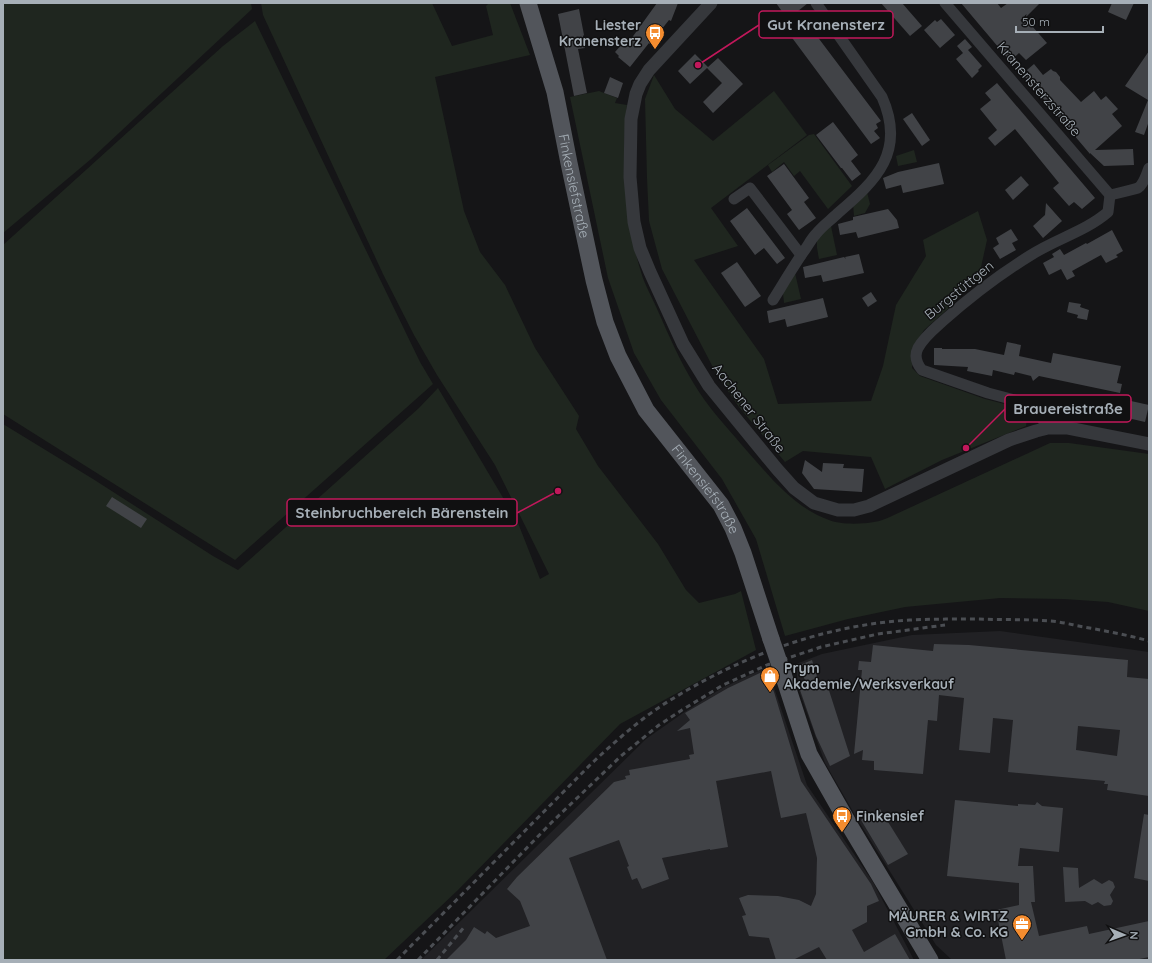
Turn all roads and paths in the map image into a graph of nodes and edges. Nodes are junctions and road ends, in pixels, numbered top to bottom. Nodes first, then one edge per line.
1 (528, 3) edge
2 (711, 3) edge
3 (816, 3) edge
4 (945, 3) edge
5 (1149, 168) edge
6 (1110, 195) junction
7 (734, 199) dead end
8 (801, 255) junction
9 (773, 300) dead end
10 (1048, 428) junction
11 (1149, 444) edge
12 (930, 960) edge

1 - 12 main road, Finkensiefstraße, bridge
2 - 10 street, Aachener Straße
3 - 8 street
4 - 6 street, Kranensterzstraße
5 - 6 street
6 - 10 street, Burgstüttgen
7 - 8 street
8 - 9 street
10 - 11 street, Aachener Straße

